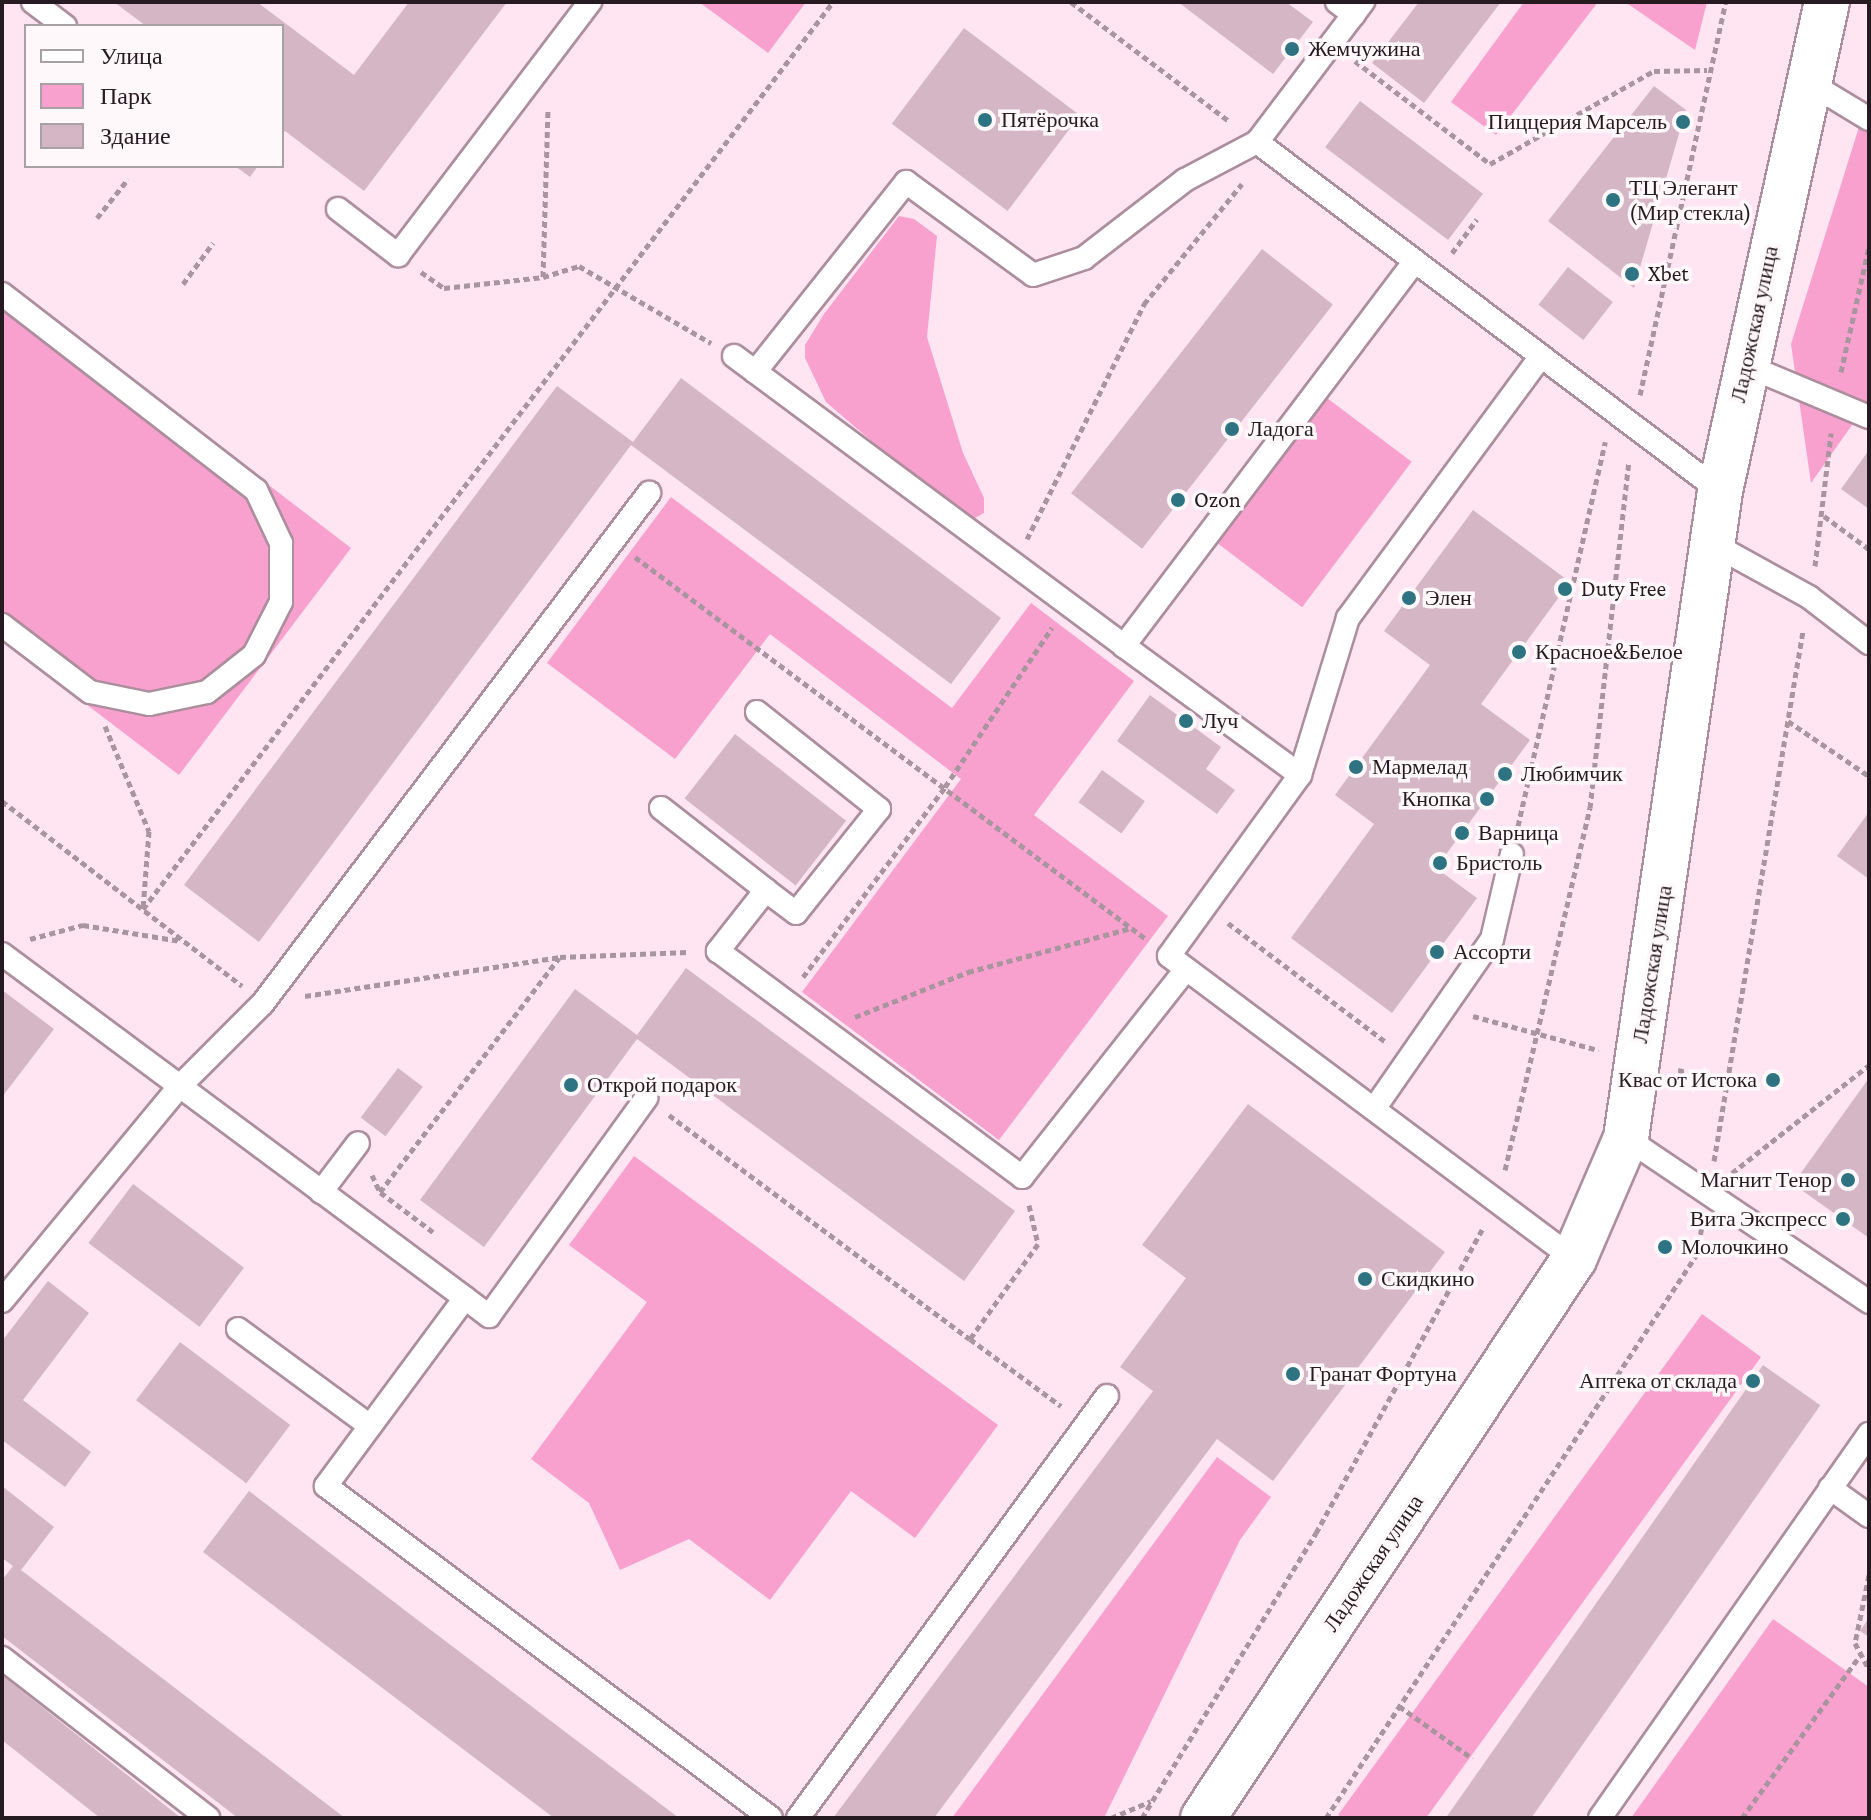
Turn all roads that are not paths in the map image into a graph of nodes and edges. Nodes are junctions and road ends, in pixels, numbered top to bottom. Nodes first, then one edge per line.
1 (33, 2) edge
2 (590, 2) edge
3 (1827, 2) edge
4 (1351, 6) edge
5 (62, 24) edge
6 (1808, 82) junction
7 (1869, 119) edge
8 (1257, 142) junction
9 (338, 209) dead end
10 (1415, 261) junction
11 (2, 294) edge
12 (734, 356) road end
13 (1541, 356) junction
14 (1745, 365) junction
15 (755, 372) junction
16 (1869, 417) edge
17 (1720, 491) junction
18 (649, 493) dead end
19 (1713, 544) junction
20 (2, 625) edge
21 (1869, 643) edge
22 (1124, 646) junction
23 (757, 712) dead end
24 (1300, 775) junction
25 (661, 808) dead end
26 (1512, 854) road end
27 (766, 890) junction
28 (9, 948) edge
29 (1178, 962) junction
30 (178, 1088) junction
31 (646, 1098) road end
32 (1374, 1109) junction
33 (1626, 1138) junction
34 (358, 1143) dead end
35 (321, 1192) junction
36 (1574, 1259) junction
37 (465, 1298) junction
38 (2, 1301) edge
39 (1869, 1302) edge
40 (238, 1329) dead end
41 (1107, 1396) dead end
42 (370, 1426) junction
43 (1869, 1434) edge
44 (1830, 1488) junction
45 (1869, 1516) edge
46 (2, 1658) edge
47 (208, 1818) edge
48 (771, 1818) edge
49 (798, 1818) edge
50 (1203, 1818) edge
51 (1600, 1818) edge

1 - 5 lane
2 - 9 lane
3 - 6 street, Ладожская улица
4 - 8 lane
6 - 7 lane
6 - 14 street, Ладожская улица
8 - 10 lane
8 - 15 lane
10 - 13 lane
10 - 22 lane
11 - 20 lane
12 - 15 lane
13 - 17 lane
13 - 24 lane
14 - 16 lane
14 - 17 street, Ладожская улица
15 - 22 lane
17 - 19 street, Ладожская улица
18 - 30 lane
19 - 21 lane
19 - 33 street, Ладожская улица
22 - 24 lane
23 - 27 lane
24 - 29 lane
25 - 27 lane
26 - 32 lane
27 - 29 lane
28 - 30 lane
29 - 32 lane
30 - 35 lane
30 - 38 lane
31 - 37 lane
32 - 36 lane
33 - 36 street, Ладожская улица
33 - 39 lane
34 - 35 lane
35 - 37 lane
36 - 50 street, Ладожская улица
37 - 42 lane
40 - 42 lane
41 - 49 lane
42 - 48 lane
43 - 44 lane
44 - 45 lane
44 - 51 lane
46 - 47 lane

